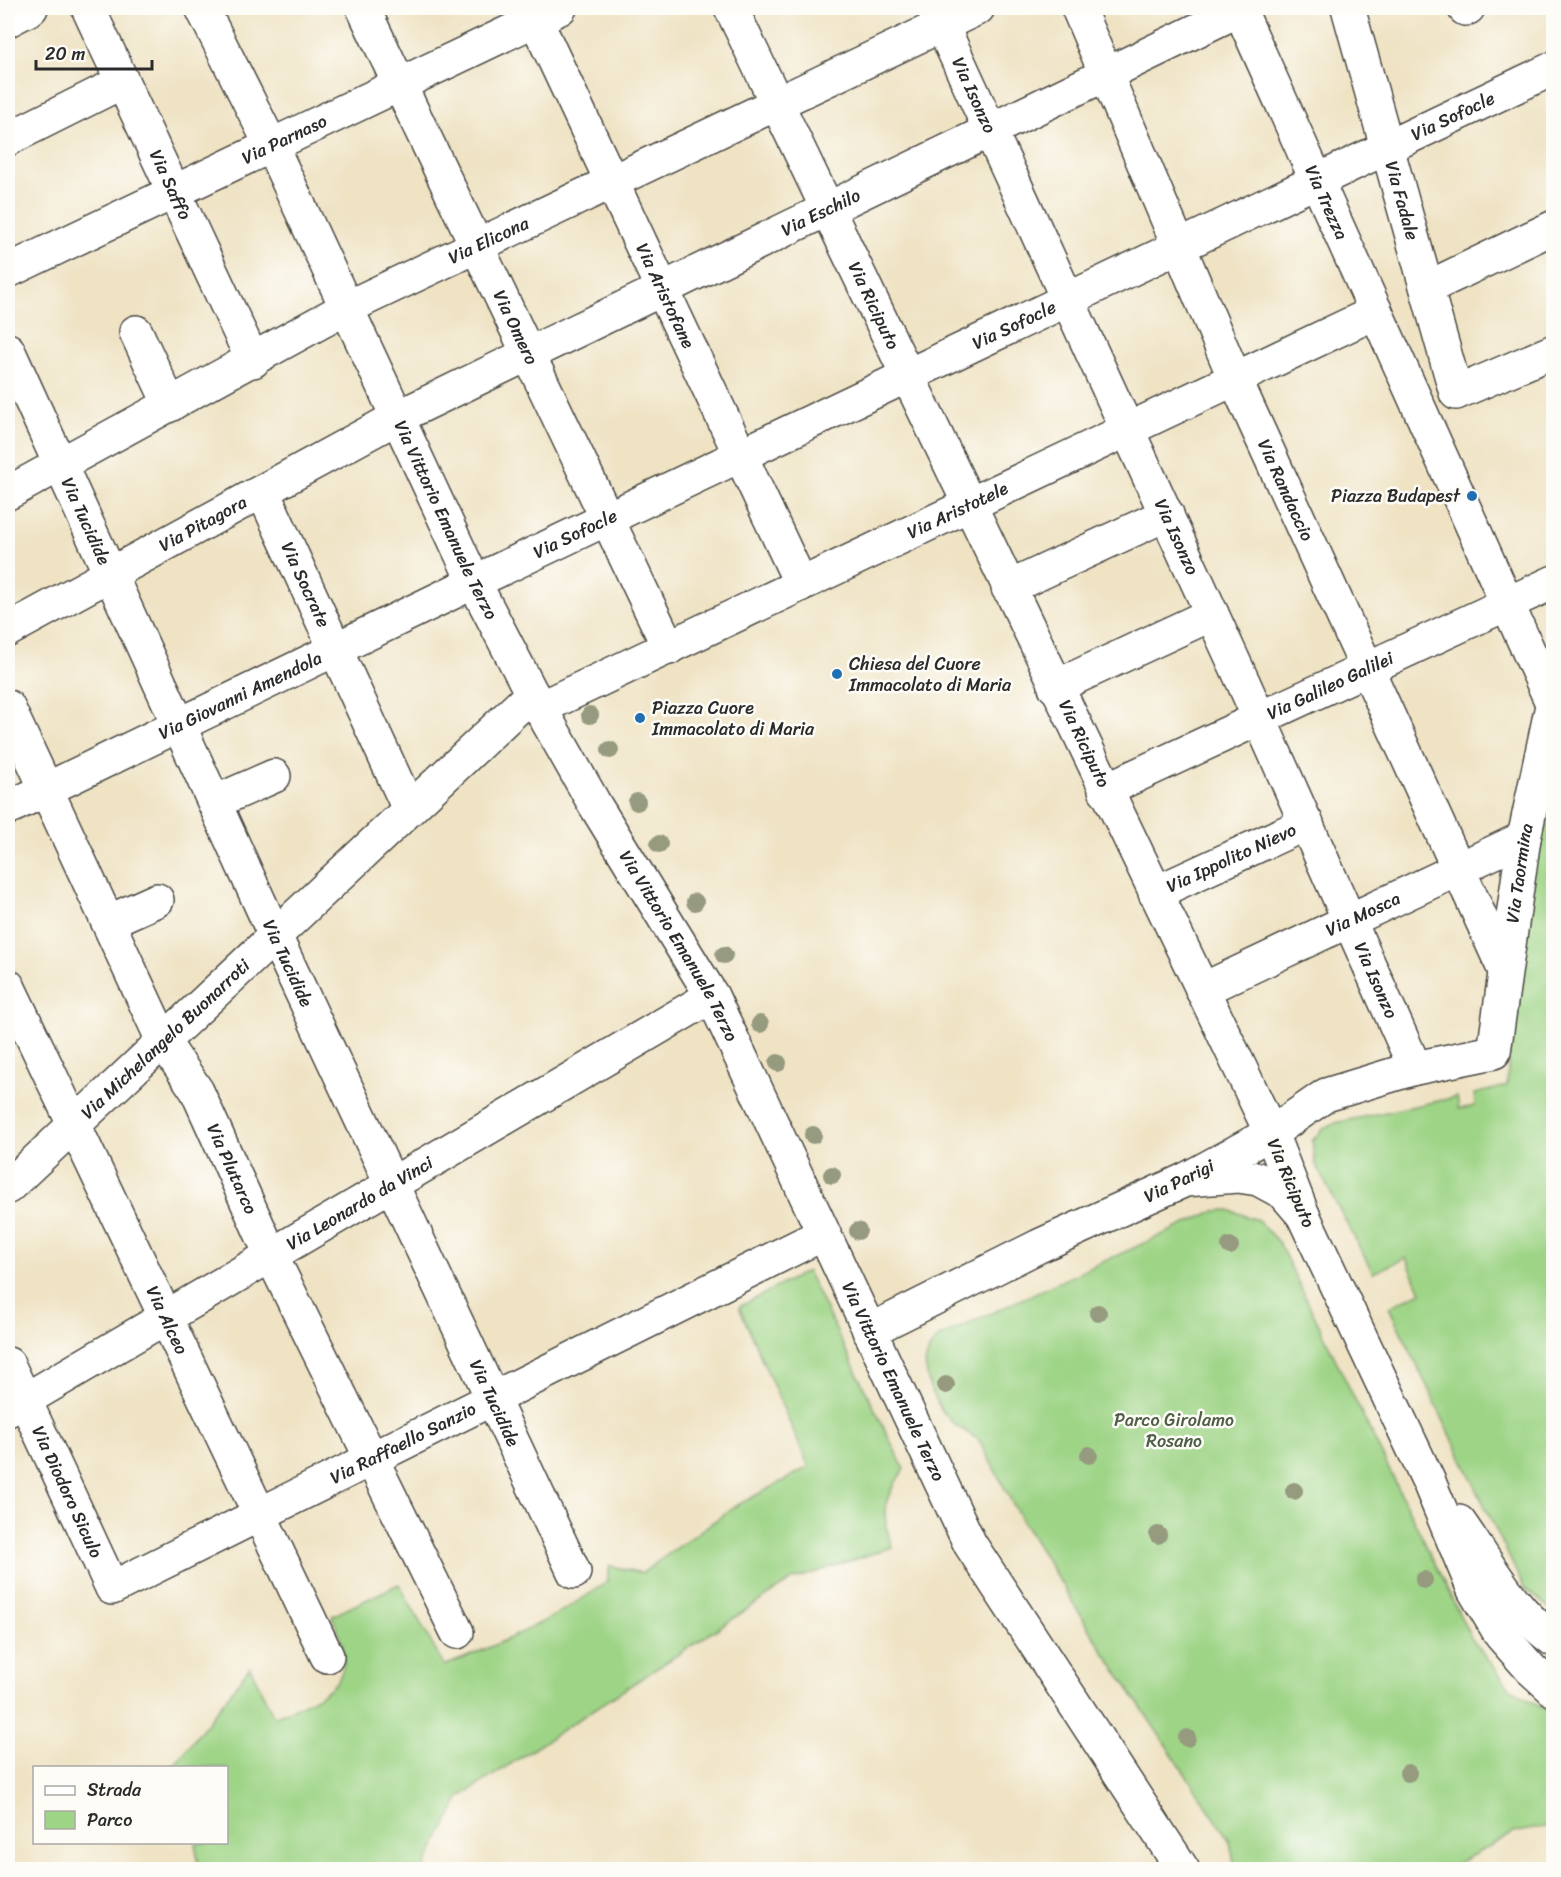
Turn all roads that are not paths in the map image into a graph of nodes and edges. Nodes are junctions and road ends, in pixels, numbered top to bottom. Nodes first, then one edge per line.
1 (32, 8) edge
2 (88, 8) edge
3 (202, 8) edge
4 (363, 8) edge
5 (731, 8) edge
6 (978, 8) edge
7 (1078, 8) edge
8 (1240, 8) edge
9 (1348, 8) edge
10 (542, 12) edge
11 (938, 16) edge
12 (8, 20) edge
13 (1554, 68) edge
14 (1107, 74) junction
15 (122, 82) junction
16 (400, 84) junction
17 (776, 103) junction
18 (990, 131) junction
19 (8, 139) edge
20 (271, 145) junction
21 (1387, 147) junction
22 (1317, 181) junction
23 (611, 182) junction
24 (174, 191) junction
25 (826, 210) junction
26 (1554, 227) edge
27 (477, 245) junction
28 (1179, 247) junction
29 (8, 271) edge
30 (1427, 288) junction
31 (662, 289) junction
32 (1069, 299) junction
33 (346, 308) junction
34 (1376, 312) junction
35 (136, 332) dead end
36 (8, 350) edge
37 (1554, 351) edge
38 (529, 354) junction
39 (253, 361) junction
40 (906, 376) junction
41 (1235, 379) junction
42 (170, 405) junction
43 (398, 417) junction
44 (1129, 429) junction
45 (741, 455) junction
46 (60, 464) junction
47 (263, 492) junction
48 (8, 493) edge
49 (968, 506) junction
50 (1167, 514) junction
51 (607, 519) junction
52 (111, 575) junction
53 (474, 582) junction
54 (1554, 582) edge
55 (801, 584) junction
56 (1008, 588) junction
57 (1507, 604) junction
58 (1212, 614) junction
59 (8, 630) edge
60 (669, 648) junction
61 (336, 649) junction
62 (1368, 669) junction
63 (1055, 687) junction
64 (1553, 700) edge
65 (536, 701) junction
66 (8, 707) edge
67 (1260, 719) junction
68 (180, 725) junction
69 (274, 776) dead end
70 (46, 790) junction
71 (1105, 790) junction
72 (215, 802) junction
73 (8, 808) edge
74 (409, 809) junction
75 (1307, 823) junction
76 (1524, 838) junction
77 (1459, 869) junction
78 (1155, 893) junction
79 (157, 900) dead end
80 (1351, 920) junction
81 (108, 922) junction
82 (275, 936) junction
83 (1504, 969) junction
84 (8, 986) edge
85 (1202, 990) junction
86 (712, 996) junction
87 (163, 1041) junction
88 (1494, 1052) joint
89 (1414, 1068) junction
90 (73, 1125) junction
91 (1270, 1133) junction
92 (1185, 1180) junction
93 (392, 1185) junction
94 (8, 1187) edge
95 (1303, 1215) junction
96 (823, 1234) junction
97 (271, 1255) junction
98 (166, 1317) junction
99 (870, 1331) junction
100 (8, 1364) edge
101 (493, 1400) junction
102 (16, 1406) edge
103 (372, 1459) junction
104 (1429, 1482) junction
105 (260, 1515) junction
106 (574, 1572) dead end
107 (112, 1588) joint
108 (457, 1632) dead end
109 (1554, 1640) edge
110 (327, 1656) dead end
111 (1554, 1690) edge
112 (1183, 1869) edge

1 - 12 street
2 - 15 street, Via Saffo
3 - 20 street, Via Vittorio Emanuele Terzo
4 - 16 street, Via Omero
5 - 17 street, Via Riciputo
6 - 11 street, Via Elicona
7 - 14 street, Via Randaccio
8 - 14 street, Via Eschilo
8 - 22 street, Via Trezza
9 - 21 street, Via Fadale
10 - 16 street, Via Parnaso
10 - 23 street, Via Aristofane
11 - 17 street, Via Elicona
11 - 18 street, Via Isonzo
13 - 21 street, Via Sofocle
14 - 18 street, Via Eschilo
14 - 28 street, Via Randaccio
15 - 19 street
15 - 24 street, Via Saffo
16 - 20 street, Via Parnaso
16 - 27 street, Via Omero
17 - 23 street, Via Elicona
17 - 25 street, Via Riciputo
18 - 25 street, Via Eschilo
18 - 32 street, Via Isonzo
20 - 24 street, Via Parnaso
20 - 33 street, Via Vittorio Emanuele Terzo
21 - 22 street, Via Sofocle
21 - 30 street, Via Fadale
22 - 28 street, Via Sofocle
22 - 34 street, Via Trezza
23 - 27 street, Via Elicona
23 - 31 street, Via Aristofane
24 - 29 street, Via Parnaso
24 - 39 street, Via Saffo
25 - 31 street, Via Eschilo
25 - 40 street, Via Riciputo
26 - 30 street
27 - 33 street, Via Elicona
27 - 38 street, Via Omero
28 - 32 street, Via Sofocle
28 - 41 street, Via Randaccio
30 - 37 street, Via Fadale
31 - 38 street, Via Eschilo
31 - 45 street, Via Aristofane
32 - 40 street, Via Sofocle
32 - 44 street, Via Isonzo
33 - 39 street, Via Elicona
33 - 43 street, Via Vittorio Emanuele Terzo
34 - 41 street, Via Aristotele
34 - 57 street, Via Trezza
35 - 42 street
36 - 46 street, Via Tucidide
38 - 43 street, Via Eschilo
38 - 51 street, Via Omero
39 - 42 street, Via Elicona
40 - 45 street, Via Sofocle
40 - 49 street, Via Riciputo
41 - 44 street, Via Aristotele
41 - 62 street, Via Randaccio
42 - 46 street, Via Elicona
43 - 47 street, Via Pitagora
43 - 53 street, Via Vittorio Emanuele Terzo
44 - 49 street, Via Aristotele
44 - 50 street, Via Isonzo
45 - 51 street, Via Sofocle
45 - 55 street, Via Aristofane
46 - 48 street, Via Elicona
46 - 52 street, Via Tucidide
47 - 52 street, Via Pitagora
47 - 61 street, Via Socrate
49 - 55 street, Via Aristotele
49 - 56 street, Via Riciputo
50 - 56 street
50 - 58 street, Via Isonzo
51 - 53 street, Via Sofocle
51 - 60 street, Via Omero
52 - 59 street, Via Pitagora
52 - 68 street, Via Tucidide
53 - 61 street, Via Giovanni Amendola
53 - 65 street, Via Vittorio Emanuele Terzo
54 - 57 street, Via Galileo Galilei
55 - 60 street, Via Aristotele
56 - 63 street, Via Riciputo
57 - 62 street, Via Galileo Galilei
57 - 64 street
58 - 63 street
58 - 67 street, Via Isonzo
60 - 65 street, Via Aristotele
61 - 68 street, Via Giovanni Amendola
61 - 74 street, Via Socrate
62 - 67 street, Via Galileo Galilei
62 - 77 street, Via Randaccio
63 - 71 street, Via Riciputo
64 - 76 street, Via Taormina
65 - 74 street, Via Michelangelo Buonarroti
65 - 86 street, Via Vittorio Emanuele Terzo
66 - 70 street, Via Plutarco
67 - 71 street, Via Galileo Galilei
67 - 75 street, Via Isonzo
68 - 70 street, Via Giovanni Amendola
68 - 72 street, Via Tucidide
69 - 72 street
70 - 73 street, Via Giovanni Amendola
70 - 81 street, Via Plutarco
71 - 78 street, Via Riciputo
72 - 82 street, Via Tucidide
74 - 82 street, Via Michelangelo Buonarroti
75 - 78 street, Via Ippolito Nievo
75 - 80 street, Via Isonzo
76 - 77 street, Via Mosca
76 - 83 street, Via Taormina
77 - 80 street, Via Mosca
77 - 83 street, Via Randaccio
78 - 85 street, Via Riciputo
79 - 81 street
80 - 85 street, Via Mosca
80 - 89 street, Via Isonzo
81 - 87 street, Via Plutarco
82 - 87 street, Via Michelangelo Buonarroti
82 - 93 street, Via Tucidide
83 - 88 street, Via Taormina
84 - 90 street, Via Alceo
85 - 91 street, Via Riciputo
86 - 93 street, Via Leonardo da Vinci
86 - 96 street, Via Vittorio Emanuele Terzo
87 - 90 street, Via Michelangelo Buonarroti
87 - 97 street, Via Plutarco
88 - 89 street, Via Parigi
89 - 91 street, Via Parigi
90 - 94 street, Via Michelangelo Buonarroti
90 - 98 street, Via Alceo
91 - 92 street, Via Parigi
91 - 95 street, Via Riciputo
92 - 95 street
92 - 99 street, Via Parigi
93 - 97 street, Via Leonardo da Vinci
93 - 101 street, Via Tucidide
95 - 104 street, Via Riciputo
96 - 99 street, Via Vittorio Emanuele Terzo
96 - 101 street, Via Raffaello Sanzio
97 - 98 street, Via Leonardo da Vinci
97 - 103 street, Via Plutarco
98 - 102 street, Via Leonardo da Vinci
98 - 105 street, Via Alceo
99 - 112 street, Via Vittorio Emanuele Terzo
100 - 102 street, Via Diodoro Siculo
101 - 103 street, Via Raffaello Sanzio
101 - 106 street, Via Tucidide
102 - 107 street, Via Diodoro Siculo
103 - 105 street, Via Raffaello Sanzio
103 - 108 street, Via Plutarco
104 - 109 street
104 - 111 street
105 - 107 street, Via Raffaello Sanzio
105 - 110 street, Via Alceo

